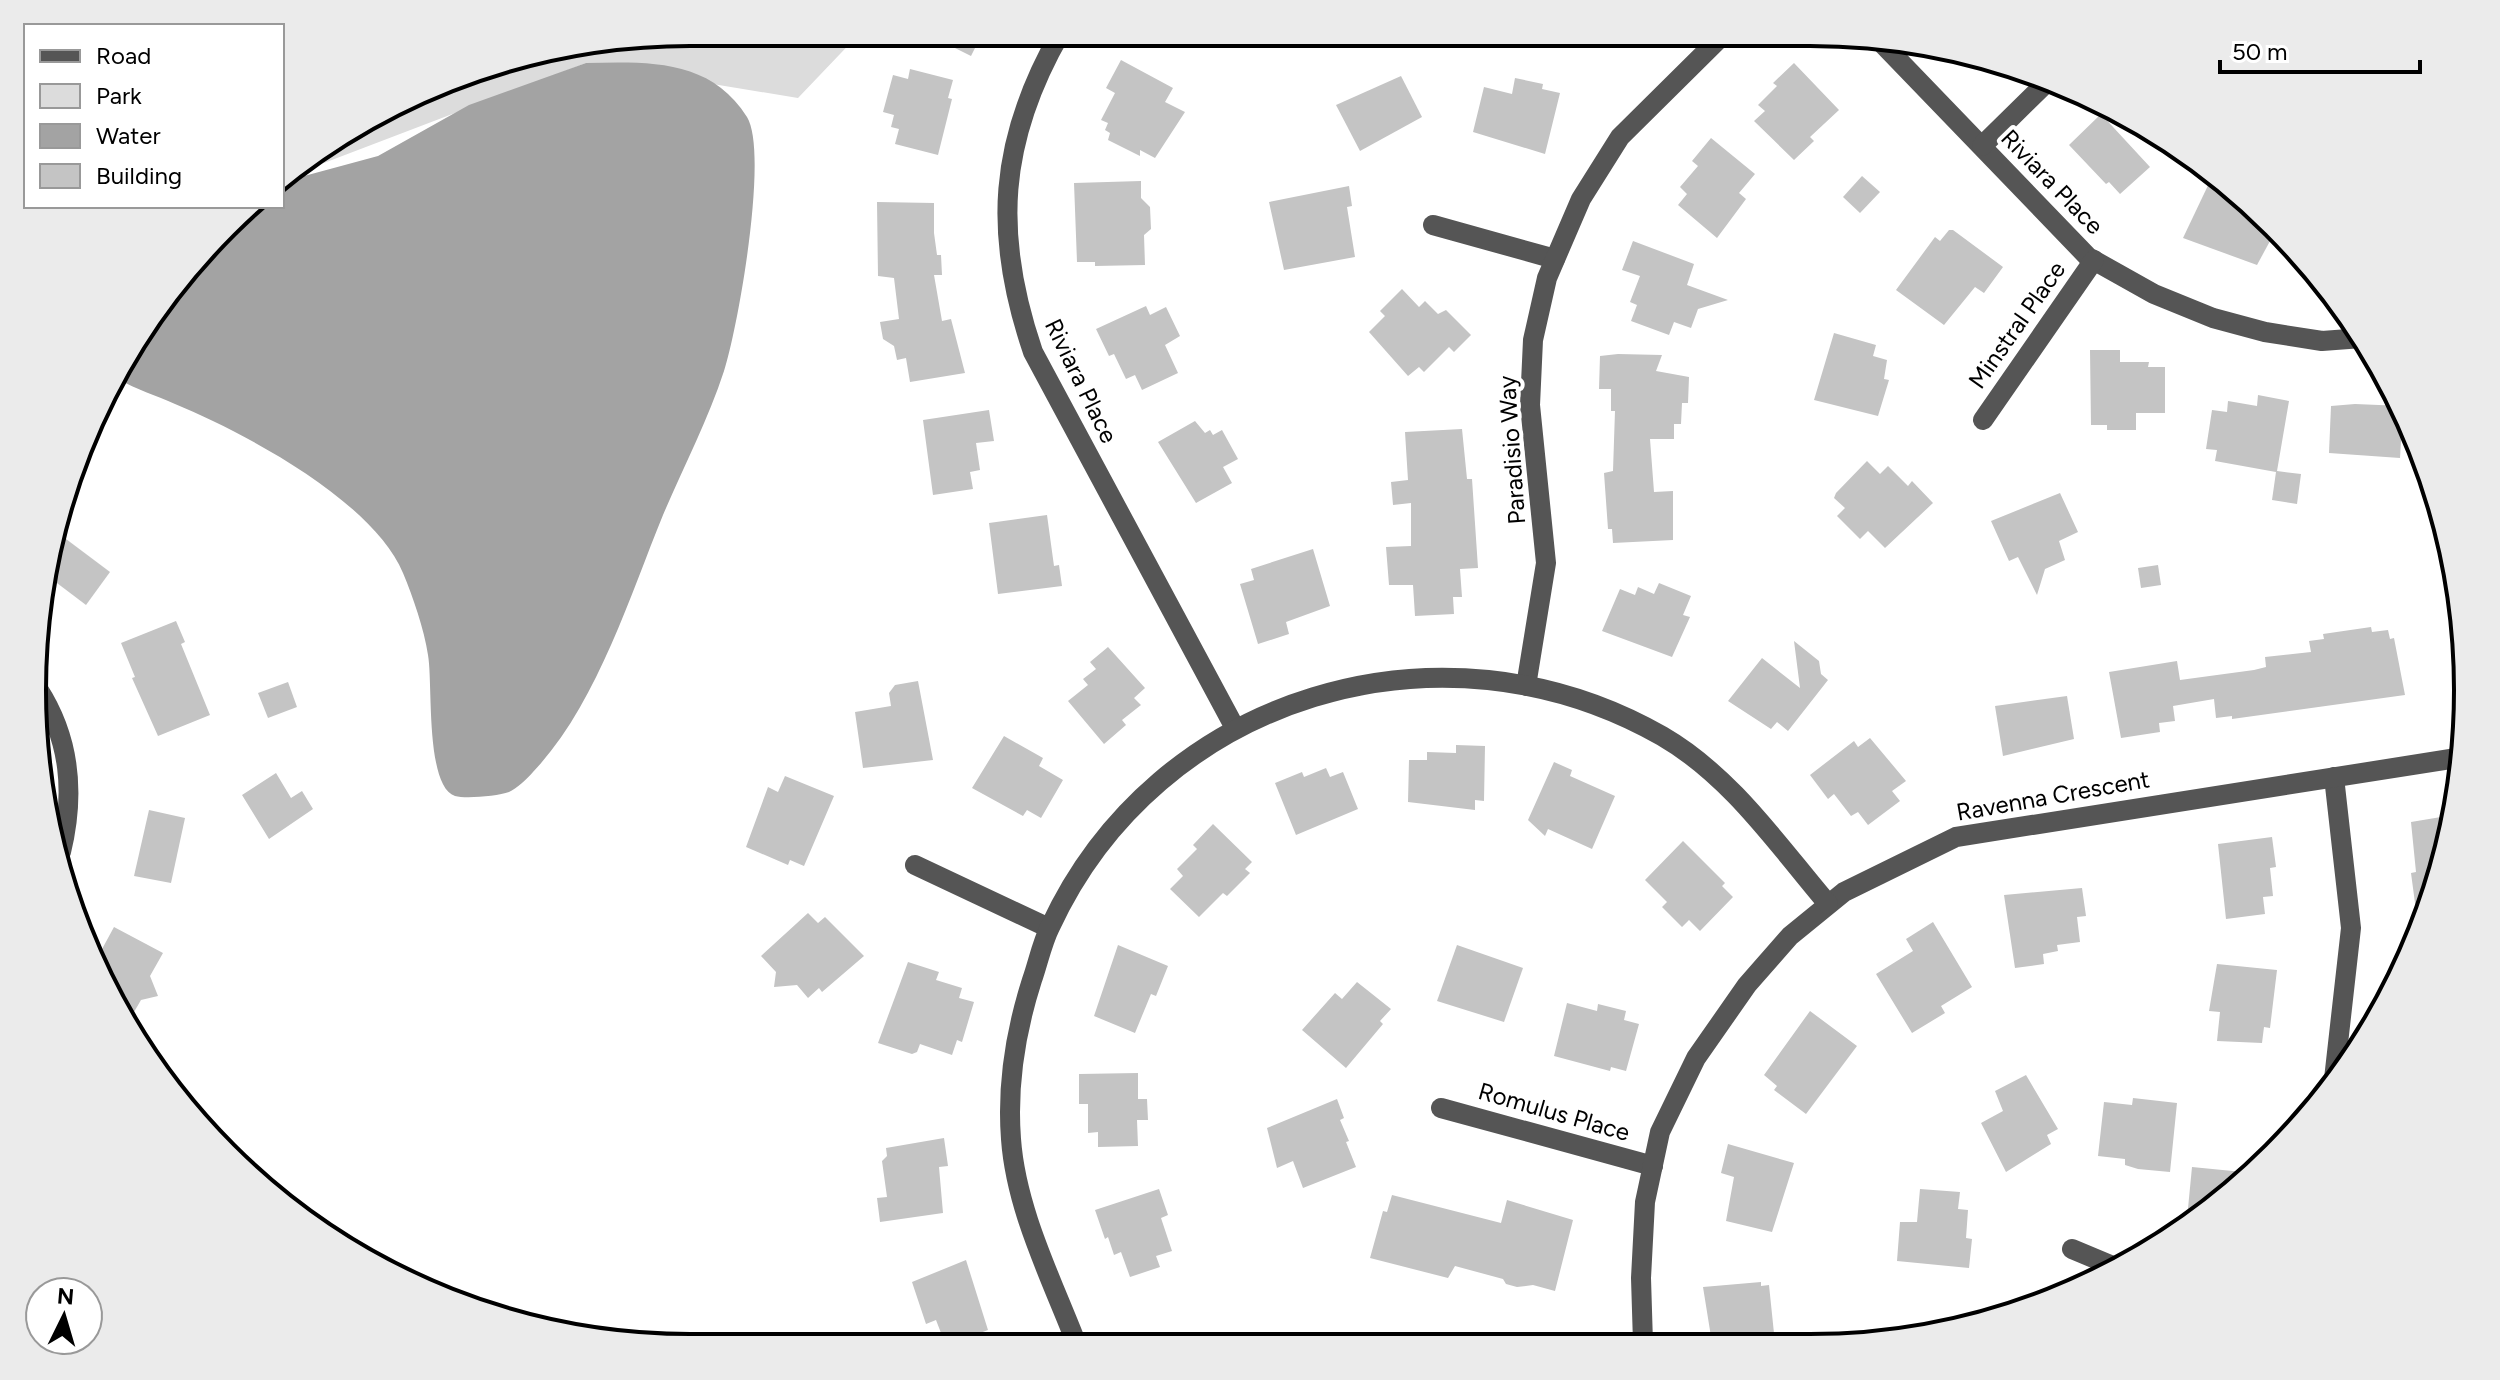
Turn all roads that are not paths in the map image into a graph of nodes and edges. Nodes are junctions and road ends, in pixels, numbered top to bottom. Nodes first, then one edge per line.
1 (1055, 46) edge
2 (1712, 46) edge
3 (1890, 52) edge
4 (2040, 89) edge
5 (1982, 146) junction
6 (1433, 225) dead end
7 (1555, 259) junction
8 (2094, 260) junction
9 (2349, 339) edge
10 (1983, 420) dead end
11 (1526, 686) junction
12 (46, 703) edge
13 (1235, 728) junction
14 (2450, 759) edge
15 (2334, 777) junction
16 (64, 839) edge
17 (915, 865) dead end
18 (1828, 904) junction
19 (1049, 928) junction
20 (2336, 1061) edge
21 (1441, 1108) dead end
22 (1653, 1166) junction
23 (2072, 1249) dead end
24 (2105, 1263) edge
25 (1073, 1334) edge
26 (1643, 1334) edge

1 - 13 street, Riviara Place
2 - 7 street, Paradisio Way
3 - 5 street, Riviara Place
4 - 5 street
5 - 8 street, Riviara Place
6 - 7 street
7 - 11 street, Paradisio Way
8 - 9 street, Riviara Place
8 - 10 street, Minstral Place
11 - 13 street
11 - 18 street
12 - 16 street
13 - 19 street
14 - 15 street, Ravenna Crescent
15 - 18 street, Ravenna Crescent
15 - 20 street
17 - 19 street
18 - 22 street, Ravenna Crescent
19 - 25 street
21 - 22 street, Romulus Place
22 - 26 street, Ravenna Crescent
23 - 24 street

